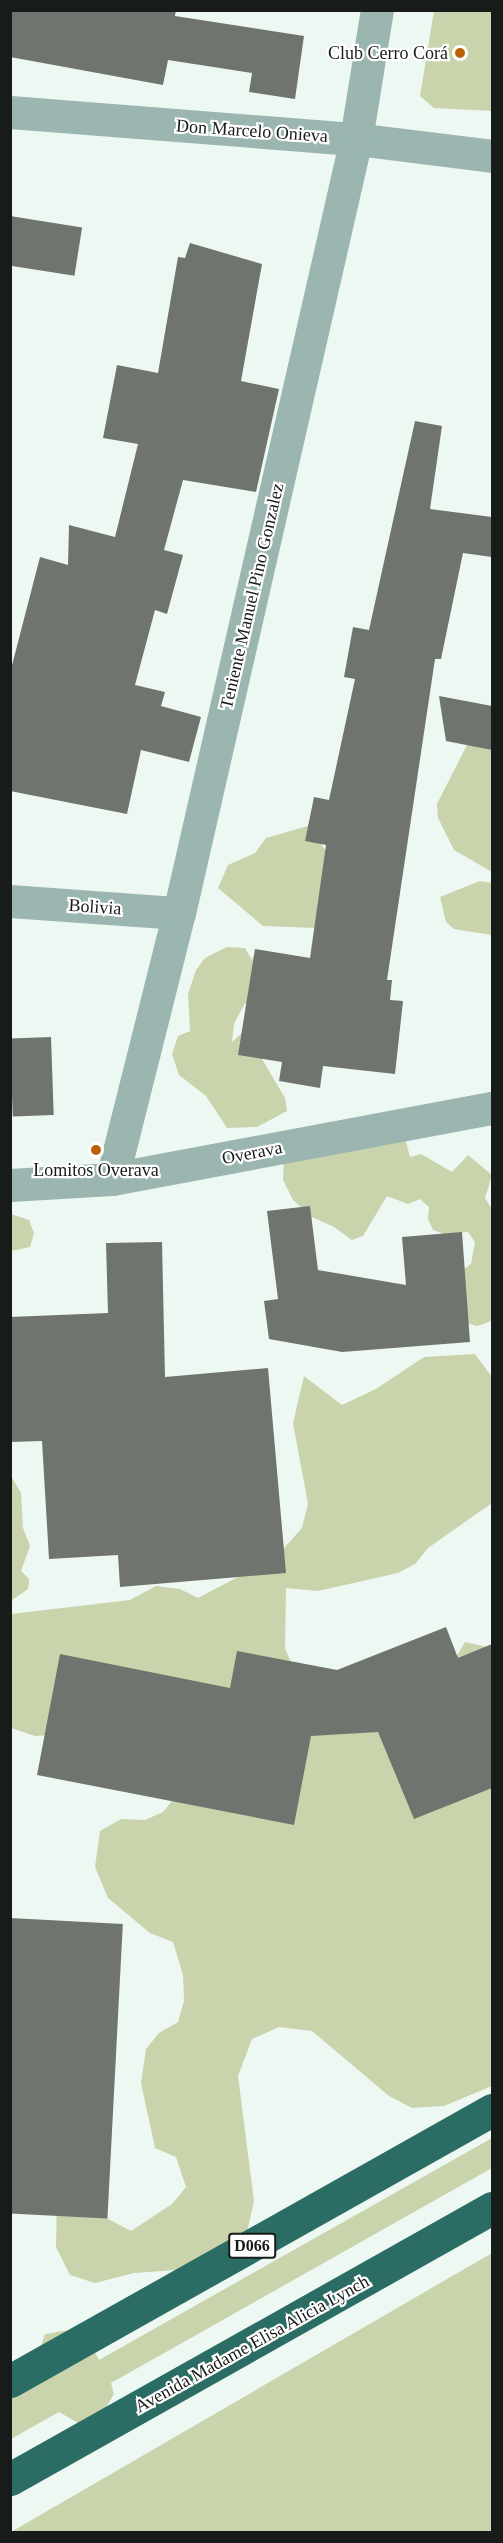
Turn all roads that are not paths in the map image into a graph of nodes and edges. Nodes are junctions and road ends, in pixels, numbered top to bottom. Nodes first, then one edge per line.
1 (377, 10) edge
2 (10, 112) edge
3 (356, 139) junction
4 (492, 156) edge
5 (10, 901) edge
6 (179, 913) junction
7 (492, 1108) edge
8 (112, 1179) junction
9 (10, 1185) edge
10 (492, 2110) edge
11 (492, 2208) edge
12 (10, 2381) edge
13 (10, 2479) edge

1 - 3 street, Teniente Manuel Pino Gonzalez
2 - 3 street, Don Marcelo Onieva
3 - 4 street, Don Marcelo Onieva
3 - 6 street, Teniente Manuel Pino Gonzalez
5 - 6 street, Bolivia
6 - 8 street, Teniente Manuel Pino Gonzalez
7 - 8 street, Overava
8 - 9 street, Overava
10 - 12 highway, D066
11 - 13 highway, Avenida Madame Elisa Alicia Lynch

